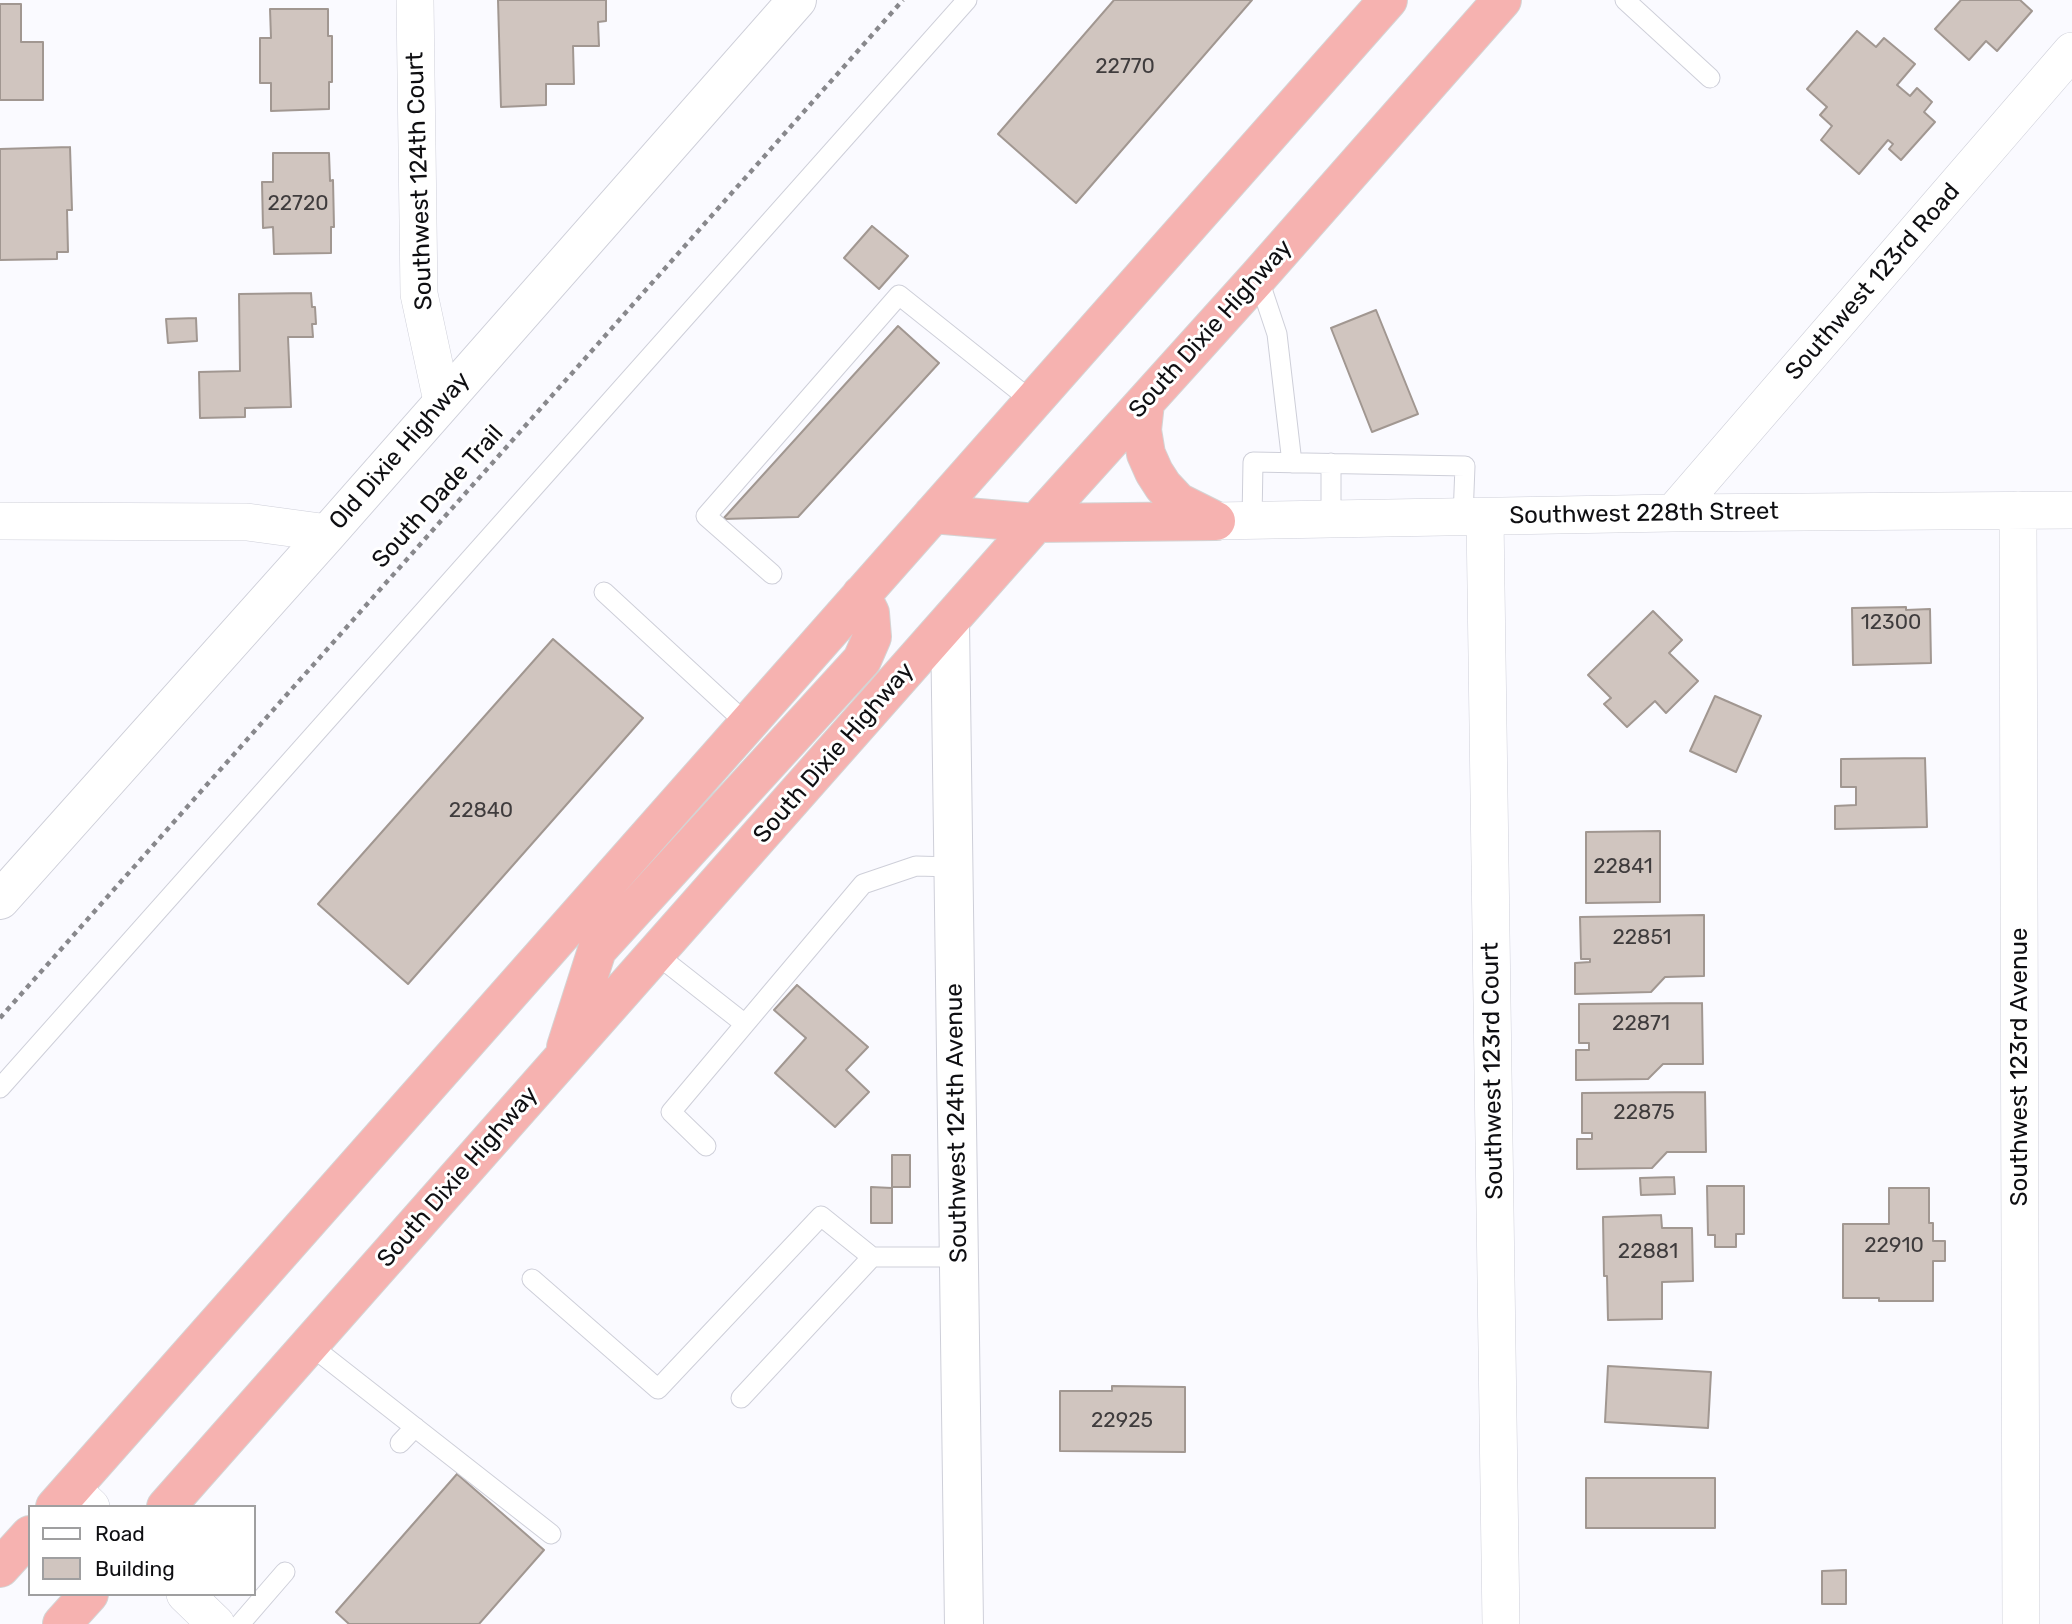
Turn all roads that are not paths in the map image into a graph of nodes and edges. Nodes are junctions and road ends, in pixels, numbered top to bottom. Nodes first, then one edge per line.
1 (415, 0) edge
2 (797, 0) edge
3 (967, 0) edge
4 (1388, 0) edge
5 (1502, 0) edge
6 (1625, 0) edge
7 (2072, 51) edge
8 (1710, 78) dead end
9 (1258, 277) junction
10 (442, 401) junction
11 (1033, 402) junction
12 (1145, 403) junction
13 (1292, 463) junction
14 (1331, 463) junction
15 (2018, 510) junction
16 (2072, 510) edge
17 (1673, 513) junction
18 (933, 514) junction
19 (1474, 517) junction
20 (1331, 519) junction
21 (1234, 520) junction
22 (0, 521) edge
23 (1036, 523) junction
24 (328, 533) junction
25 (772, 574) dead end
26 (604, 592) dead end
27 (861, 595) junction
28 (950, 622) junction
29 (747, 723) junction
30 (953, 867) junction
31 (0, 900) edge
32 (656, 954) junction
33 (745, 1024) junction
34 (562, 1060) junction
35 (0, 1088) edge
36 (706, 1146) dead end
37 (872, 1256) junction
38 (959, 1257) junction
39 (532, 1279) dead end
40 (310, 1345) junction
41 (741, 1398) dead end
42 (415, 1427) junction
43 (400, 1443) dead end
44 (73, 1501) edge
45 (168, 1505) edge
46 (551, 1534) dead end
47 (28, 1537) edge
48 (0, 1568) edge
49 (285, 1572) dead end
50 (87, 1596) edge
51 (187, 1596) edge
52 (62, 1624) edge
53 (216, 1624) edge
54 (240, 1624) edge
55 (964, 1624) edge
56 (1501, 1624) edge
57 (2021, 1624) edge

1 - 10 street, Southwest 124th Court
2 - 10 street, Old Dixie Highway
3 - 35 lane
4 - 11 highway
5 - 9 highway, South Dixie Highway
6 - 8 lane
7 - 17 street, Southwest 123rd Road
9 - 12 highway, South Dixie Highway
9 - 13 lane
10 - 24 street, Old Dixie Highway
11 - 18 highway
11 - 25 lane
12 - 21 highway
12 - 23 highway, South Dixie Highway
13 - 14 lane
13 - 21 lane
14 - 19 lane
14 - 20 lane
15 - 16 street, Southwest 228th Street
15 - 17 street, Southwest 228th Street
15 - 57 street, Southwest 123rd Avenue
17 - 19 street, Southwest 228th Street
18 - 23 highway
18 - 27 highway
19 - 20 street, Southwest 228th Street
19 - 56 street, Southwest 123rd Court
20 - 21 street, Southwest 228th Street
21 - 23 highway
22 - 24 street
23 - 28 highway, South Dixie Highway
24 - 31 street, Old Dixie Highway
26 - 29 lane
27 - 29 highway
27 - 34 highway
28 - 30 street, Southwest 124th Avenue
28 - 32 highway, South Dixie Highway
29 - 44 highway
30 - 33 lane
30 - 38 street, Southwest 124th Avenue
32 - 33 lane
32 - 34 highway, South Dixie Highway
33 - 36 lane
34 - 40 highway, South Dixie Highway
37 - 38 lane
37 - 39 lane
37 - 41 lane
38 - 55 street, Southwest 124th Avenue
40 - 42 lane
40 - 45 highway, South Dixie Highway
42 - 43 lane
42 - 46 lane
47 - 48 highway
49 - 54 lane
50 - 52 highway
51 - 53 street

